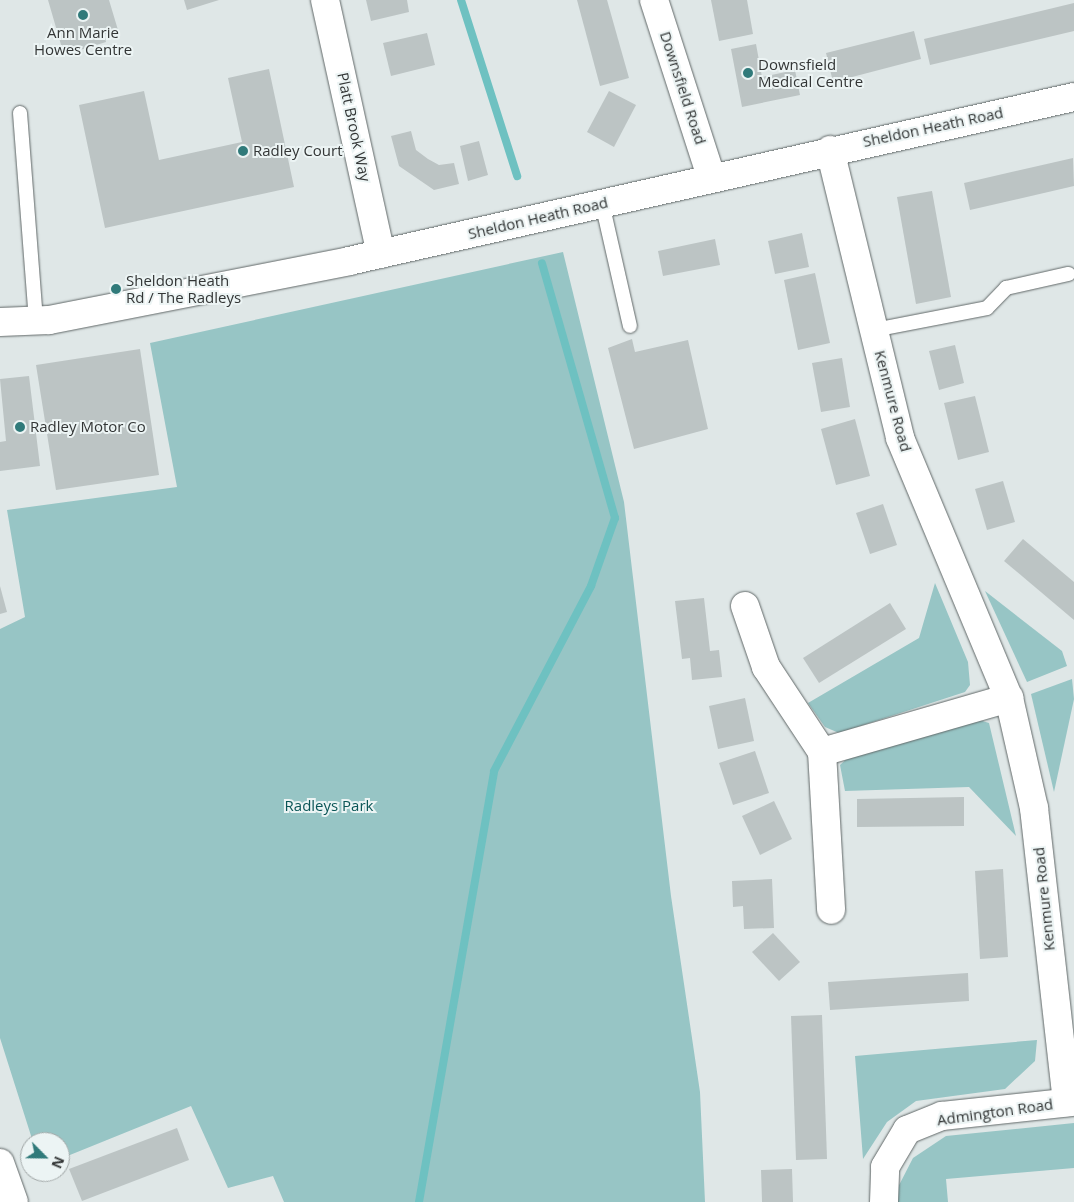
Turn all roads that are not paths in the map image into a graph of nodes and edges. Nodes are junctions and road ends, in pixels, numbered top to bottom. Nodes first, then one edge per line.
1 (326, 0) edge
2 (654, 0) edge
3 (1074, 97) edge
4 (20, 113) dead end
5 (830, 150) junction
6 (711, 176) junction
7 (602, 203) junction
8 (381, 254) junction
9 (1068, 274) dead end
10 (36, 321) junction
11 (0, 322) edge
12 (630, 326) dead end
13 (874, 330) junction
14 (745, 606) dead end
15 (1009, 698) junction
16 (822, 752) junction
17 (831, 910) dead end
18 (1070, 1102) edge
19 (0, 1163) edge
20 (14, 1202) edge
21 (884, 1202) edge

1 - 8 street, Platt Brook Way
2 - 6 street, Downsfield Road
3 - 5 street, Sheldon Heath Road
4 - 10 lane
5 - 6 street, Sheldon Heath Road
5 - 13 street, Kenmure Road
6 - 7 street, Sheldon Heath Road
7 - 8 street, Sheldon Heath Road
7 - 12 lane
8 - 10 street, Sheldon Heath Road
9 - 13 lane
10 - 11 street, Sheldon Heath Road
13 - 15 street, Kenmure Road
14 - 16 street
15 - 16 street
15 - 18 street, Kenmure Road
16 - 17 street
18 - 21 street, Admington Road
19 - 20 street

